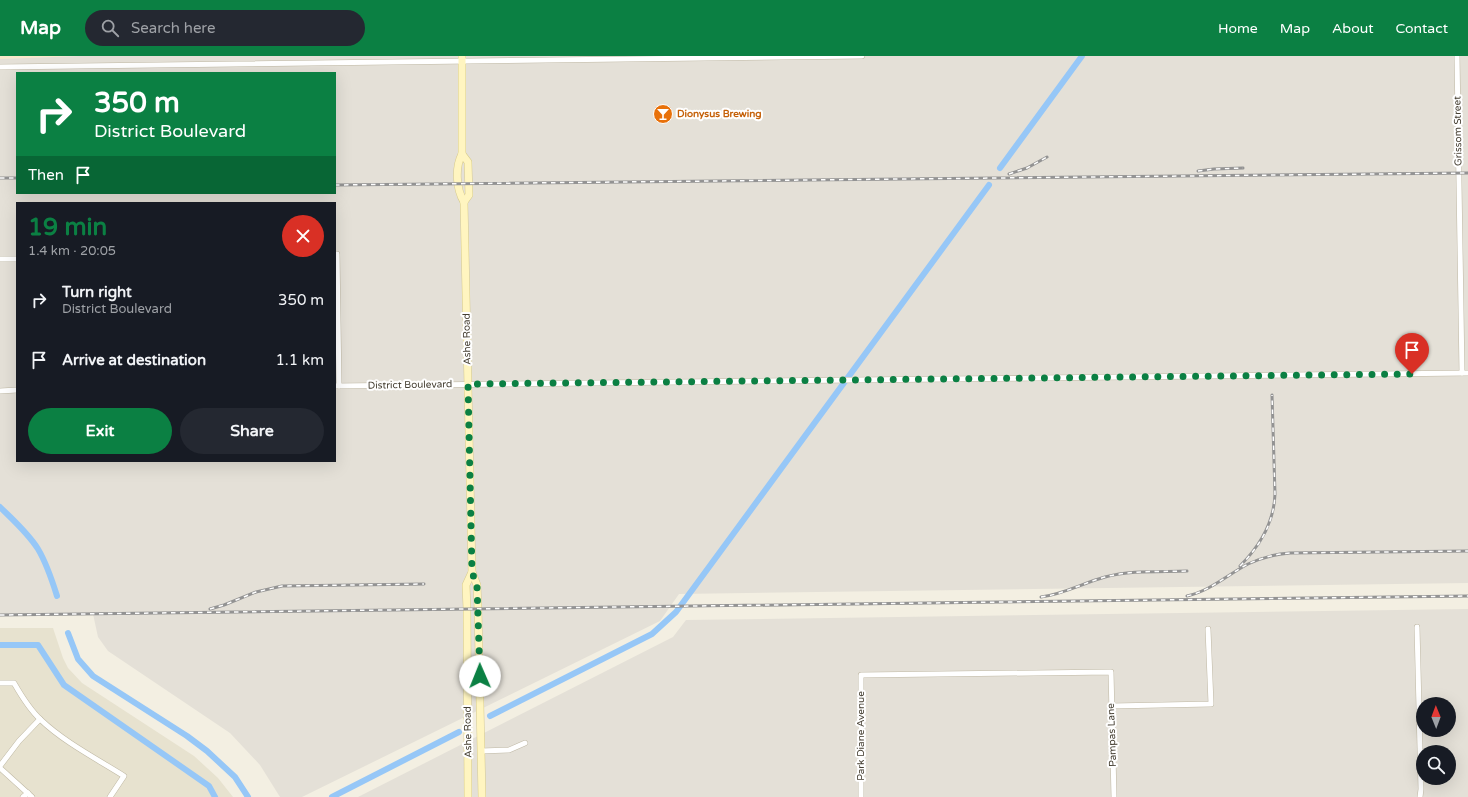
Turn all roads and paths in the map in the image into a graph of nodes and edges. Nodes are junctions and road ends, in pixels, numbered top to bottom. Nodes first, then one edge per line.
1 (862, 56) edge
2 (1457, 56) edge
3 (462, 58) edge
4 (0, 67) edge
5 (336, 254) edge
6 (0, 259) edge
7 (16, 259) edge
8 (1465, 373) edge
9 (468, 384) junction
10 (337, 386) edge
11 (16, 390) edge
12 (0, 391) edge
13 (472, 572) junction
14 (1416, 627) dead end
15 (1208, 629) dead end
16 (1111, 672) joint
17 (0, 683) edge
18 (1112, 706) junction
19 (40, 719) junction
20 (525, 743) dead end
21 (481, 752) junction
22 (0, 767) edge
23 (28, 792) junction
24 (23, 797) edge
25 (32, 797) edge
26 (110, 797) edge
27 (468, 797) edge
28 (482, 797) edge
29 (861, 797) edge
30 (1114, 797) edge
31 (1420, 797) edge

1 - 3 street
2 - 8 street, Grissom Street
3 - 4 street
3 - 9 street, Ashe Road
5 - 10 street
6 - 7 street
8 - 9 street, District Boulevard
9 - 10 street, District Boulevard
9 - 13 street, Ashe Road
11 - 12 street
13 - 21 street, Ashe Road
13 - 27 street, Ashe Road
14 - 31 street
15 - 18 street
16 - 18 street, Pampas Lane
16 - 29 street, Park Diane Avenue
17 - 19 street
18 - 30 street, Pampas Lane
19 - 22 street
19 - 26 street
20 - 21 street
21 - 28 street, Ashe Road
22 - 23 street
23 - 24 street
23 - 25 street

